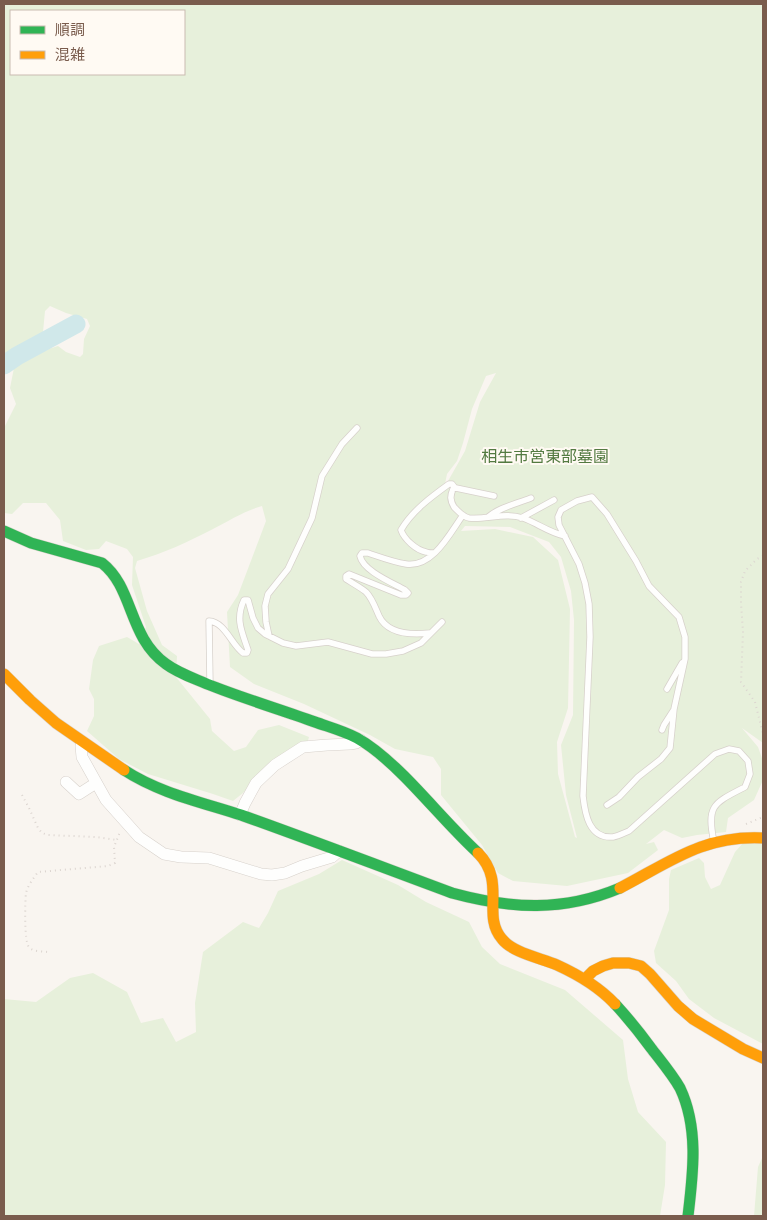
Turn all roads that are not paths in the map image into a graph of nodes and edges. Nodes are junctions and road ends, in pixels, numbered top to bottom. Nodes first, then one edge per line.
1 (356, 428) dead end
2 (455, 488) junction
3 (494, 496) dead end
4 (531, 498) dead end
5 (554, 500) dead end
6 (463, 515) junction
7 (488, 517) junction
8 (522, 518) junction
9 (4, 532) edge
10 (565, 536) junction
11 (434, 553) junction
12 (442, 622) dead end
13 (430, 633) junction
14 (269, 636) junction
15 (685, 659) junction
16 (4, 674) edge
17 (210, 686) junction
18 (666, 689) dead end
19 (674, 709) junction
20 (662, 730) dead end
21 (361, 740) junction
22 (82, 742) junction
23 (66, 782) dead end
24 (96, 784) junction
25 (576, 787) dead end
26 (583, 787) junction
27 (607, 805) dead end
28 (240, 815) junction
29 (763, 838) edge
30 (714, 842) junction
31 (339, 851) junction
32 (494, 903) junction
33 (585, 979) junction
34 (763, 1058) edge
35 (688, 1216) edge

1 - 14 lane
2 - 3 lane
2 - 6 lane
2 - 11 lane
4 - 7 lane
5 - 8 lane
6 - 7 lane
6 - 11 lane
7 - 8 lane
8 - 10 lane
9 - 17 street
10 - 15 lane
10 - 26 lane
11 - 13 lane
12 - 13 lane
13 - 14 lane
14 - 17 lane
15 - 18 lane
15 - 19 lane
16 - 22 street
17 - 21 street
19 - 20 lane
19 - 27 lane
21 - 28 street
21 - 32 street
22 - 24 street
22 - 28 street
23 - 24 street
24 - 31 street
25 - 26 lane
26 - 30 lane
28 - 31 street
29 - 30 street
30 - 32 street
31 - 32 street
32 - 33 street
33 - 34 street
33 - 35 street

